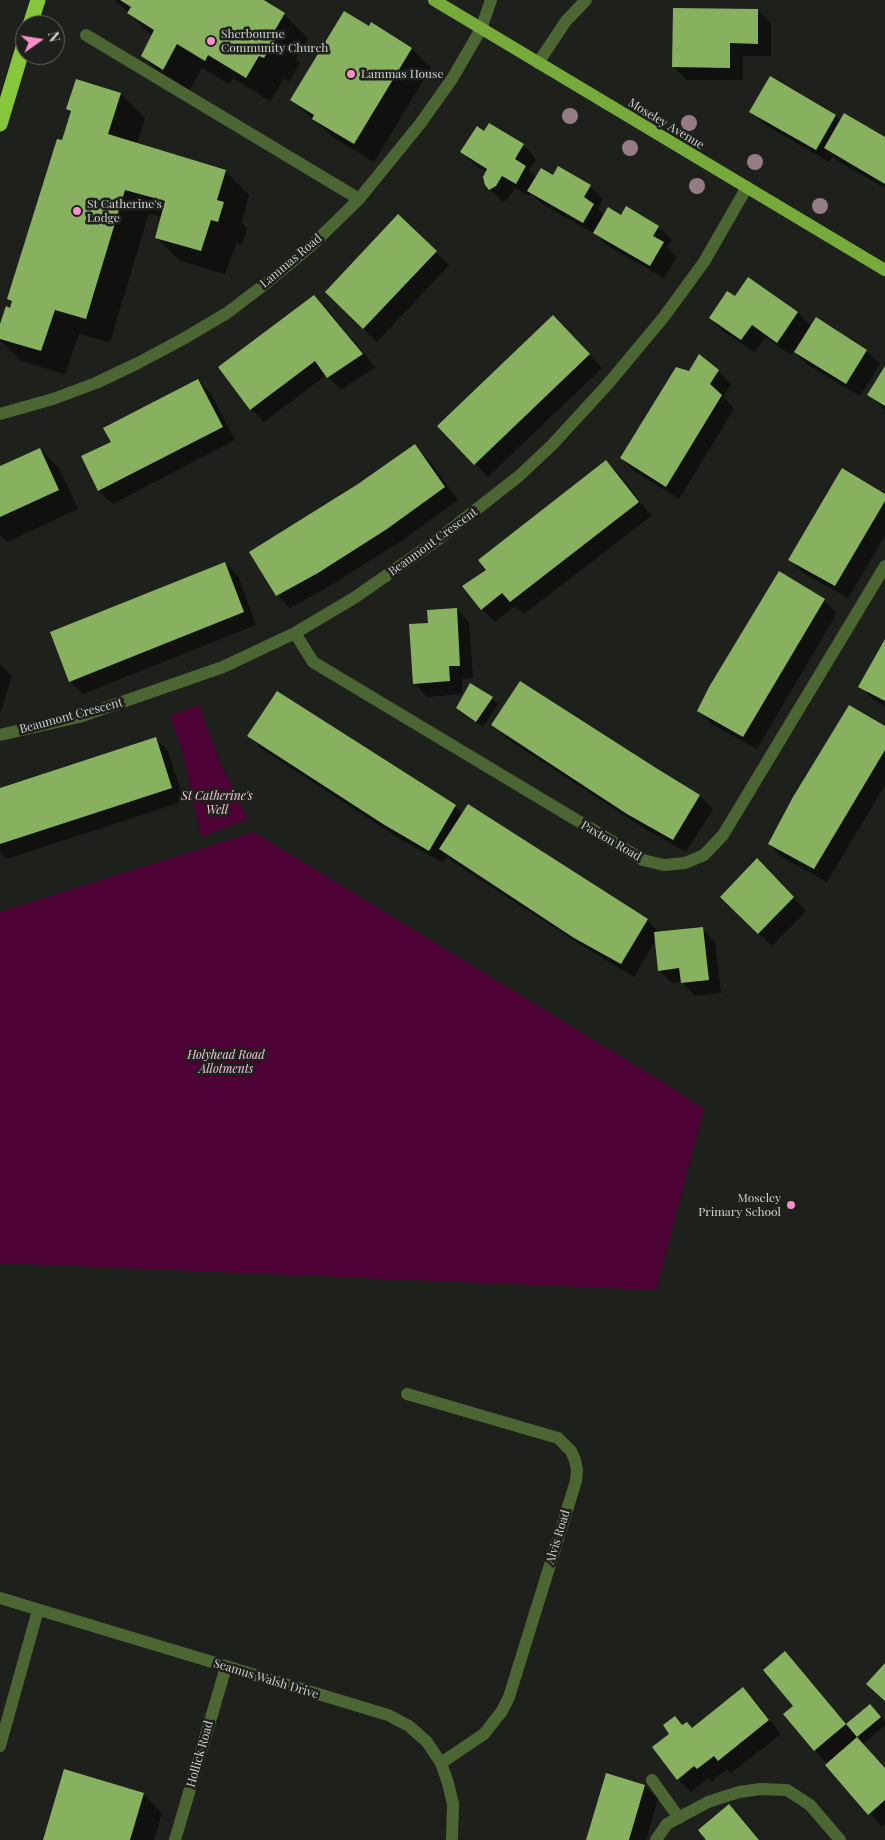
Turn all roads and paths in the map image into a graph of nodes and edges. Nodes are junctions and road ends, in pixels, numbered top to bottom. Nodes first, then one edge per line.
1 (38, 0) edge
2 (434, 0) edge
3 (491, 0) edge
4 (586, 0) edge
5 (33, 15) edge
6 (482, 29) junction
7 (86, 35) dead end
8 (538, 63) junction
9 (18, 65) edge
10 (0, 124) edge
11 (747, 188) junction
12 (359, 199) junction
13 (885, 270) edge
14 (0, 414) edge
15 (885, 566) edge
16 (295, 633) junction
17 (0, 734) edge
18 (407, 1394) dead end
19 (0, 1598) edge
20 (38, 1610) junction
21 (226, 1667) junction
22 (0, 1746) edge
23 (441, 1763) junction
24 (652, 1780) dead end
25 (679, 1818) junction
26 (175, 1840) edge
27 (452, 1840) edge
28 (656, 1840) edge
29 (840, 1840) edge

1 - 5 highway
2 - 6 main road, Moseley Avenue
3 - 6 street, Lammas Road
4 - 8 street
6 - 8 main road, Moseley Avenue
6 - 12 street, Lammas Road
7 - 12 street
8 - 11 main road, Moseley Avenue
9 - 10 highway
11 - 13 main road, Moseley Avenue
11 - 16 street, Beaumont Crescent
12 - 14 street, Lammas Road
15 - 16 street, Paxton Road
16 - 17 street, Beaumont Crescent
18 - 23 street, Alvis Road
19 - 20 street, Seamus Walsh Drive
20 - 21 street, Seamus Walsh Drive
20 - 22 street
21 - 23 street, Seamus Walsh Drive
21 - 26 street, Hollick Road
23 - 27 street, Seamus Walsh Drive
24 - 25 street
25 - 28 street
25 - 29 street

